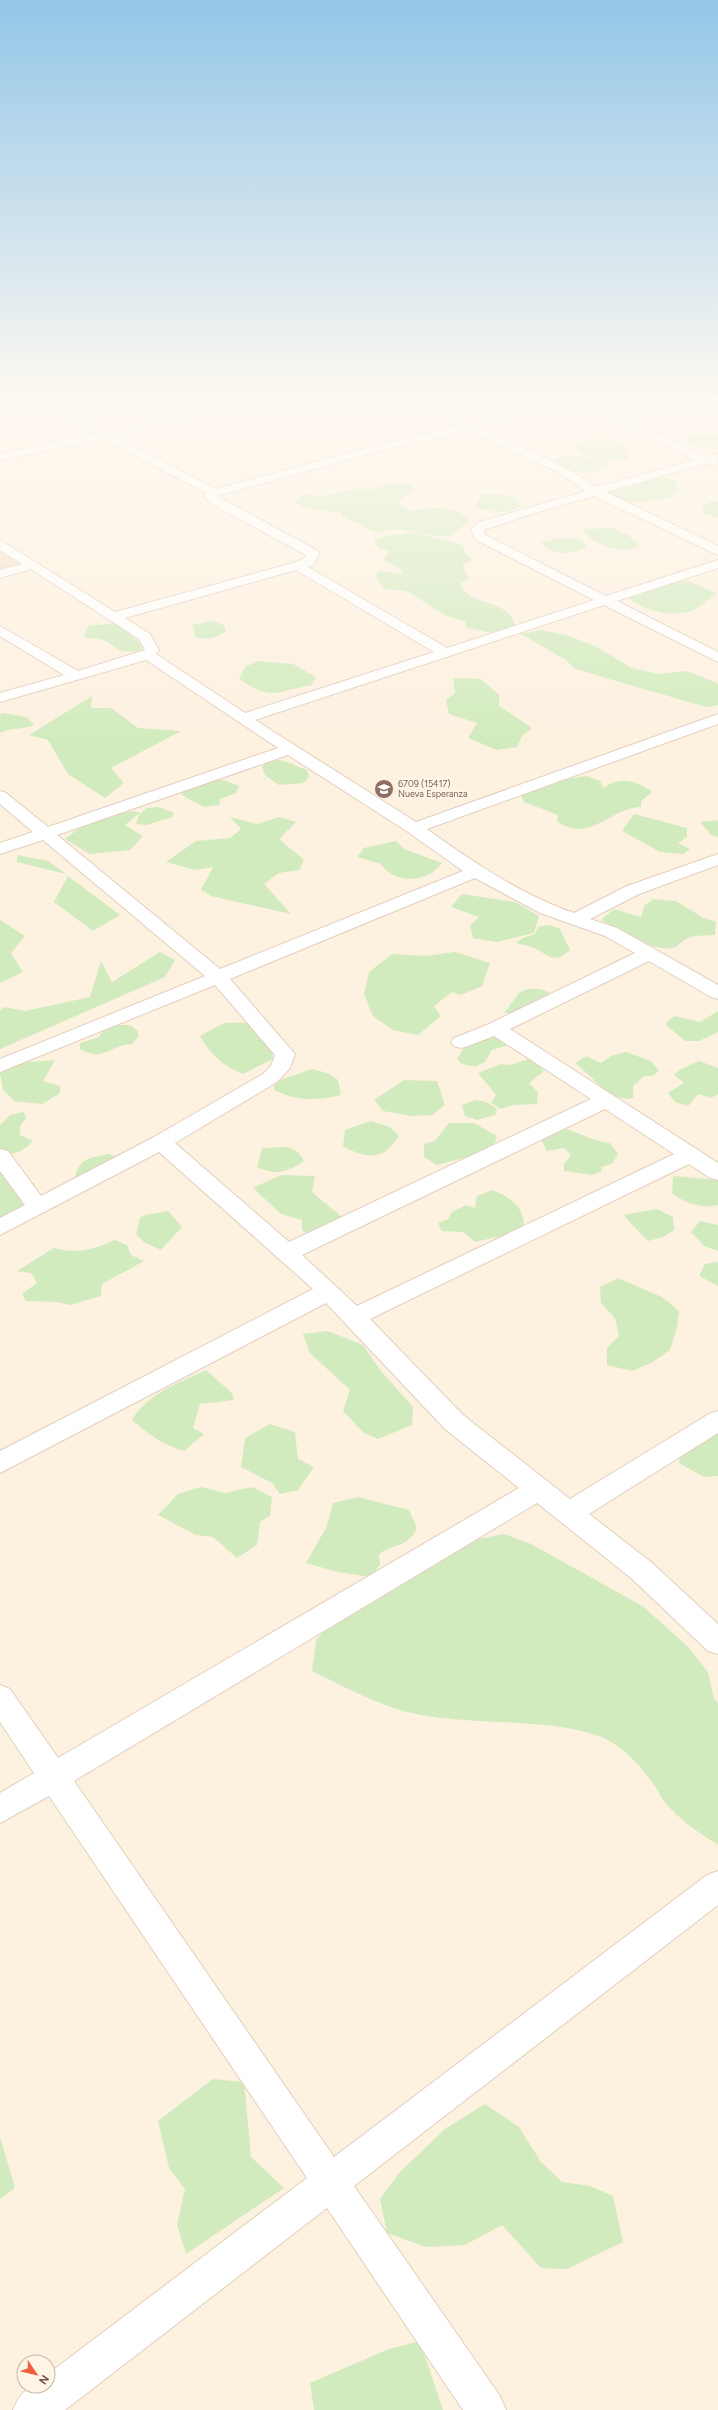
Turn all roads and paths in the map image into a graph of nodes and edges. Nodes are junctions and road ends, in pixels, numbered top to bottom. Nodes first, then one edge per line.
1 (241, 514) edge
2 (520, 514) edge
3 (643, 514) edge
4 (0, 544) edge
5 (718, 550) edge
6 (718, 564) edge
7 (32, 565) junction
8 (298, 566) junction
9 (0, 574) edge
10 (606, 601) junction
11 (116, 616) junction
12 (0, 630) edge
13 (446, 653) junction
14 (148, 655) junction
15 (718, 658) edge
16 (76, 676) junction
17 (0, 698) edge
18 (243, 719) junction
19 (715, 723) edge
20 (290, 749) junction
21 (0, 796) edge
22 (414, 828) junction
23 (46, 834) junction
24 (0, 849) edge
25 (718, 859) edge
26 (476, 872) junction
27 (576, 919) junction
28 (650, 953) junction
29 (218, 977) junction
30 (718, 993) edge
31 (496, 1028) junction
32 (461, 1042) dead end
33 (0, 1066) edge
34 (606, 1100) junction
35 (161, 1142) junction
36 (689, 1155) junction
37 (0, 1156) edge
38 (718, 1173) edge
39 (38, 1207) junction
40 (0, 1227) edge
41 (286, 1253) junction
42 (329, 1291) junction
43 (354, 1317) junction
44 (718, 1421) edge
45 (0, 1463) edge
46 (539, 1489) junction
47 (569, 1513) junction
48 (718, 1642) edge
49 (0, 1698) edge
50 (52, 1777) junction
51 (0, 1808) edge
52 (718, 1886) edge
53 (330, 2181) junction
54 (33, 2410) edge
55 (486, 2410) edge

1 - 8 street
2 - 10 street
3 - 5 street
4 - 7 street
6 - 10 street
7 - 9 street
7 - 11 street
8 - 11 street
8 - 13 street
10 - 13 street
10 - 15 street
11 - 14 street
12 - 16 street
13 - 18 street
14 - 16 street
14 - 18 street
16 - 17 street
18 - 20 street
19 - 22 street
20 - 22 street
20 - 23 street
21 - 23 street
22 - 26 street
23 - 24 street
23 - 29 street
25 - 27 street
26 - 27 street
26 - 29 street
27 - 28 street
28 - 30 street
28 - 31 street
29 - 33 street
29 - 35 street
31 - 32 street
31 - 34 street
34 - 36 street
34 - 41 street
35 - 39 street
35 - 41 street
36 - 38 street
36 - 43 street
37 - 39 street
39 - 40 street
41 - 42 street
42 - 43 street
42 - 45 street
43 - 46 street
44 - 47 street
46 - 47 street
46 - 50 street
47 - 48 street
49 - 50 street
50 - 51 street
50 - 53 street
52 - 53 street
53 - 54 street
53 - 55 street

